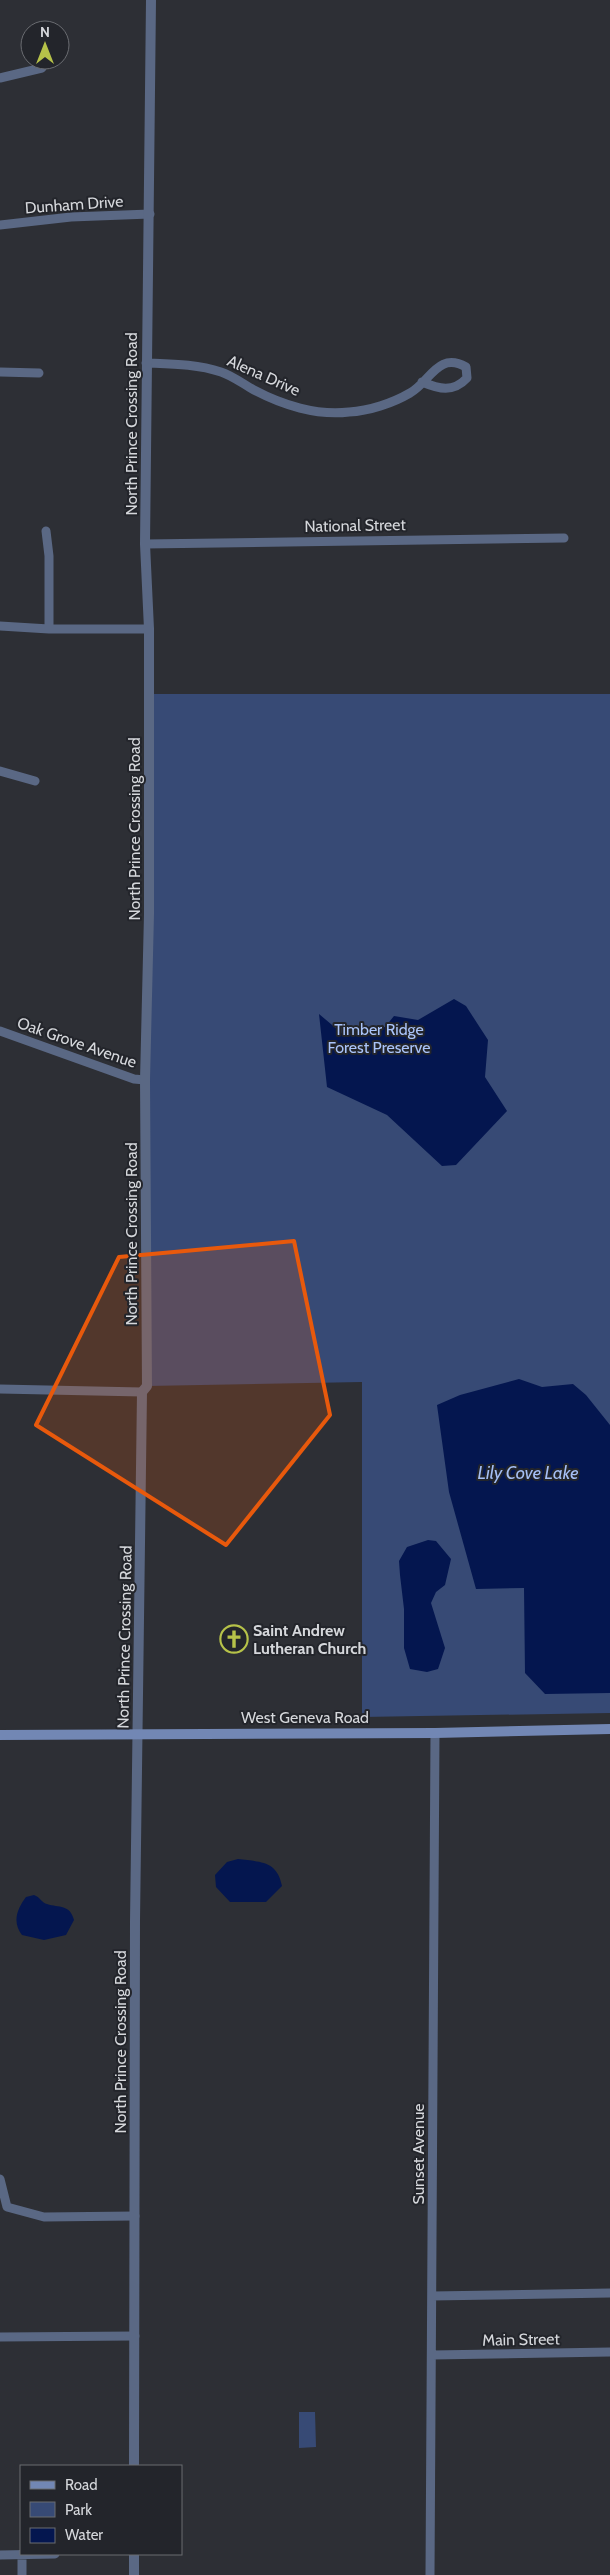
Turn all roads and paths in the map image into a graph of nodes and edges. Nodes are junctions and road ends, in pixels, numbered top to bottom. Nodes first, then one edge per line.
1 (151, 0) edge
2 (34, 70) edge
3 (0, 78) edge
4 (150, 214) junction
5 (0, 225) edge
6 (146, 363) junction
7 (0, 372) edge
8 (39, 373) dead end
9 (422, 382) junction
10 (46, 531) dead end
11 (564, 538) dead end
12 (146, 544) junction
13 (0, 626) edge
14 (49, 629) junction
15 (149, 629) junction
16 (0, 771) edge
17 (36, 781) dead end
18 (0, 1031) edge
19 (145, 1080) junction
20 (0, 1389) edge
21 (142, 1392) junction
22 (610, 1729) edge
23 (138, 1733) junction
24 (435, 1733) junction
25 (0, 1735) edge
26 (0, 2179) edge
27 (135, 2216) junction
28 (610, 2293) edge
29 (432, 2296) junction
30 (135, 2336) junction
31 (0, 2337) edge
32 (610, 2352) edge
33 (432, 2355) junction
34 (134, 2465) edge
35 (20, 2554) edge
36 (0, 2555) edge
37 (22, 2555) edge
38 (134, 2555) edge
39 (22, 2575) edge
40 (134, 2575) edge
41 (430, 2575) edge

1 - 4 street, North Prince Crossing Road
2 - 3 street
4 - 5 street, Dunham Drive
4 - 6 street, North Prince Crossing Road
6 - 9 street, Alena Drive
6 - 12 street, North Prince Crossing Road
7 - 8 street
9 - 9 street, Alena Drive
10 - 14 street
11 - 12 street, National Street
12 - 15 street, North Prince Crossing Road
13 - 14 street
14 - 15 street
15 - 19 street, North Prince Crossing Road
16 - 17 street
18 - 19 street, Oak Grove Avenue
19 - 21 street, North Prince Crossing Road
20 - 21 street
21 - 23 street, North Prince Crossing Road
22 - 24 main road, West Geneva Road
23 - 24 main road, West Geneva Road
23 - 25 main road, West Geneva Road
23 - 27 street, North Prince Crossing Road
24 - 29 street, Sunset Avenue
26 - 27 street
27 - 30 street, North Prince Crossing Road
28 - 29 street
29 - 33 street, Sunset Avenue
30 - 31 street
30 - 34 street, North Prince Crossing Road
32 - 33 street, Main Street
33 - 41 street, Sunset Avenue
35 - 36 street
37 - 39 street
38 - 40 street

